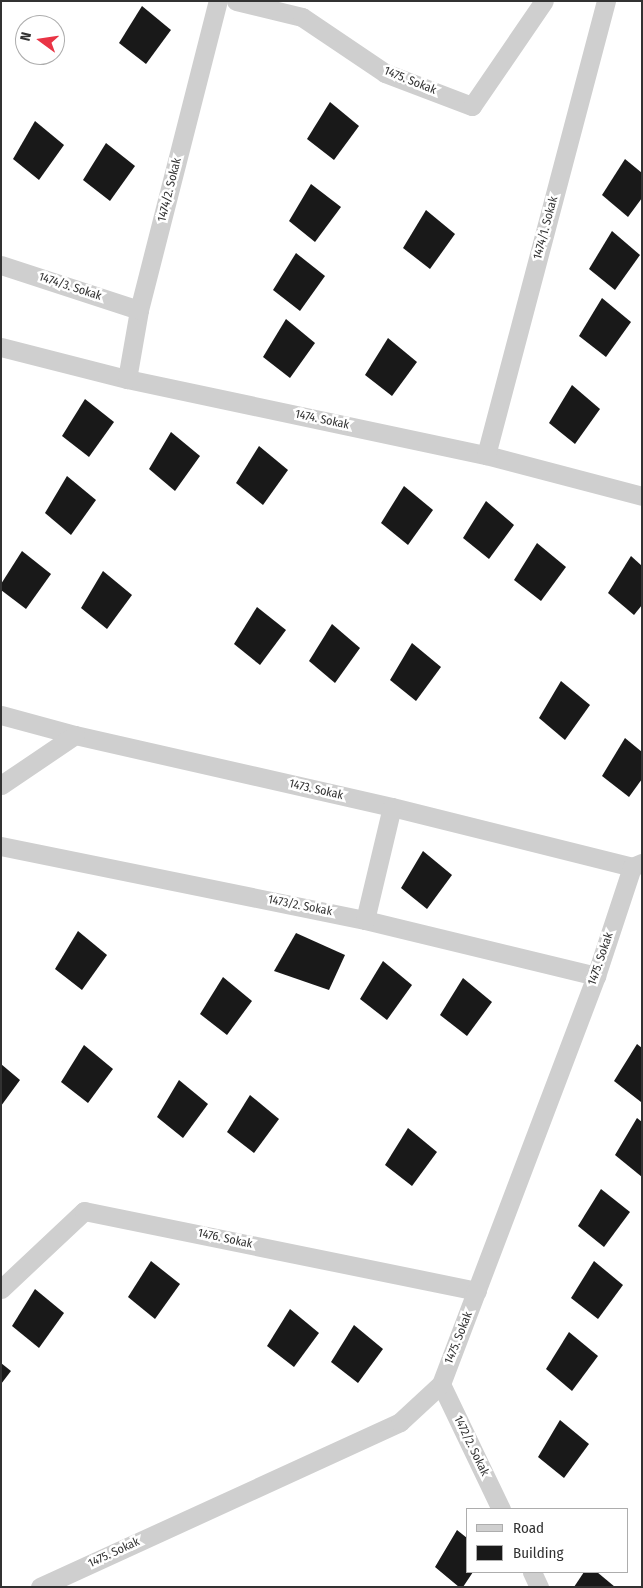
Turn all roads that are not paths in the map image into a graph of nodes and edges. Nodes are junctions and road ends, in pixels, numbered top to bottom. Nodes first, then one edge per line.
1 (218, 1) edge
2 (236, 1) edge
3 (544, 1) edge
4 (606, 1) edge
5 (1, 265) edge
6 (139, 310) junction
7 (1, 347) edge
8 (127, 380) junction
9 (486, 455) junction
10 (642, 496) edge
11 (1, 716) edge
12 (75, 735) junction
13 (1, 785) edge
14 (392, 807) junction
15 (1, 846) edge
16 (637, 865) edge
17 (365, 920) junction
18 (596, 976) junction
19 (1, 1289) edge
20 (477, 1291) junction
21 (441, 1384) junction
22 (502, 1508) edge
23 (532, 1573) edge
24 (40, 1587) edge
25 (539, 1587) edge

1 - 6 street, 1474/2. Sokak
2 - 3 street, 1475. Sokak
4 - 9 street, 1474/1. Sokak
5 - 6 street, 1474/3. Sokak
6 - 8 street, 1474/2. Sokak
7 - 8 street, 1474. Sokak
8 - 9 street, 1474. Sokak
9 - 10 street, 1474. Sokak
11 - 12 street
12 - 13 street
12 - 14 street, 1473. Sokak
14 - 16 street, 1473. Sokak
14 - 17 street
15 - 17 street, 1473/2. Sokak
16 - 18 street, 1475. Sokak
17 - 18 street, 1473/2. Sokak
18 - 20 street, 1475. Sokak
19 - 20 street, 1476. Sokak
20 - 21 street, 1475. Sokak
21 - 22 street, 1472/2. Sokak
21 - 24 street, 1475. Sokak
23 - 25 street

